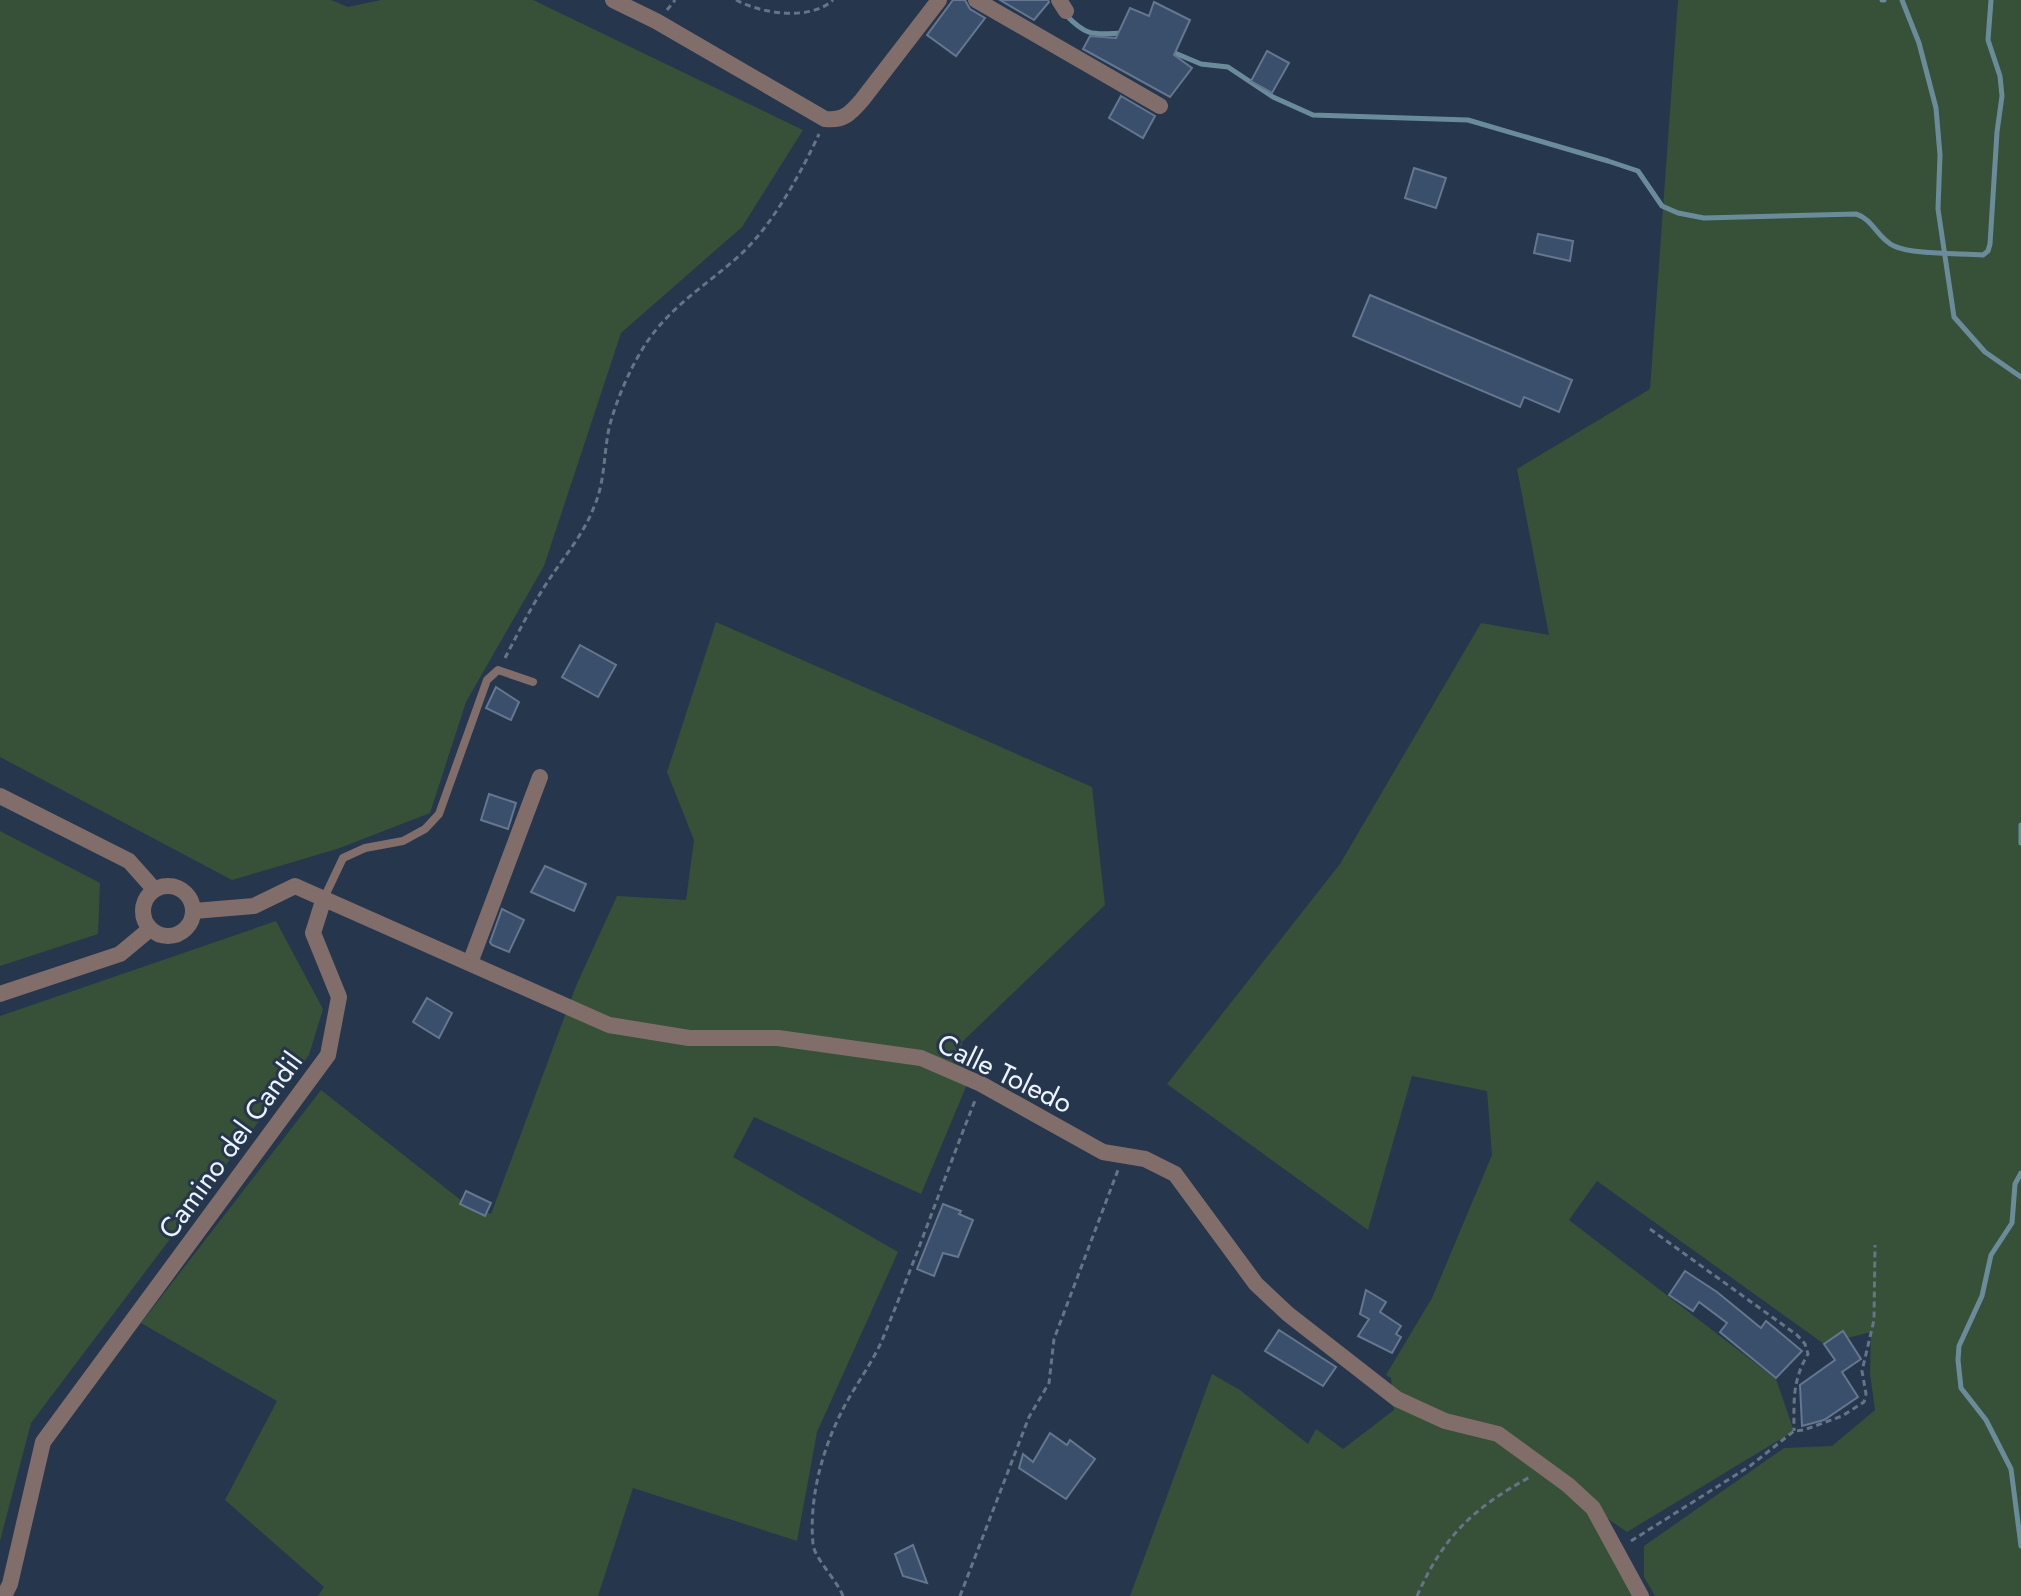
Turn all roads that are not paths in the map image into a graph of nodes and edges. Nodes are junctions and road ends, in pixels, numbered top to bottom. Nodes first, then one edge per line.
1 (613, 0) edge
2 (939, 0) edge
3 (976, 0) edge
4 (1160, 106) dead end
5 (533, 682) dead end
6 (540, 777) dead end
7 (0, 796) edge
8 (8, 807) edge
9 (154, 889) junction
10 (324, 898) junction
11 (194, 911) junction
12 (150, 929) junction
13 (470, 963) junction
14 (0, 994) edge
15 (4, 1596) edge
16 (1641, 1596) edge

1 - 2 street
3 - 4 street
5 - 10 lane, Camino del Candil
6 - 13 street
7 - 8 street
8 - 9 street
9 - 11 street
9 - 12 street
10 - 11 street, Calle Toledo
10 - 13 street, Calle Toledo
10 - 15 street, Camino del Candil
11 - 12 street
12 - 14 street
13 - 16 street, Calle Toledo

